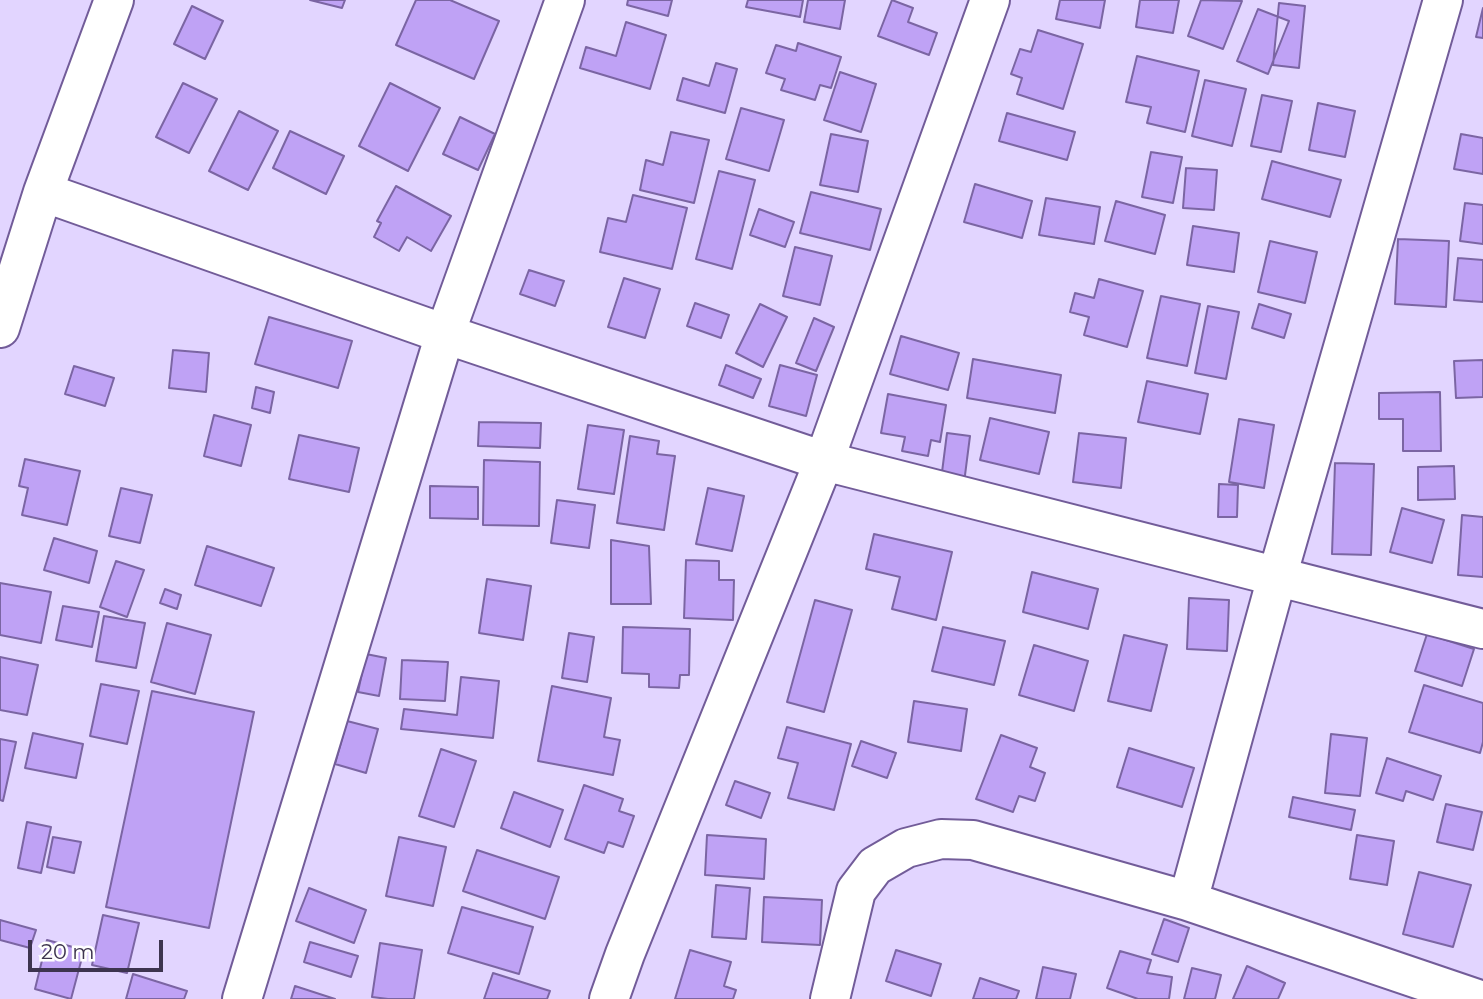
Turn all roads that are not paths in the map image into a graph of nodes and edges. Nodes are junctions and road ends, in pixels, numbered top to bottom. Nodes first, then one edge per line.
1 (114, 0) edge
2 (565, 0) edge
3 (990, 0) edge
4 (1443, 0) edge
5 (43, 192) junction
6 (0, 328) edge
7 (445, 334) junction
8 (824, 461) junction
9 (1277, 577) junction
10 (1483, 629) edge
11 (1188, 901) junction
12 (243, 999) edge
13 (609, 999) edge
14 (831, 999) edge
15 (1477, 999) edge

1 - 5 street
2 - 7 street
3 - 8 street
4 - 9 street
5 - 6 street
5 - 7 street
7 - 8 street
7 - 12 street
8 - 9 street
8 - 13 street
9 - 10 street
9 - 11 street
11 - 14 street
11 - 15 street

